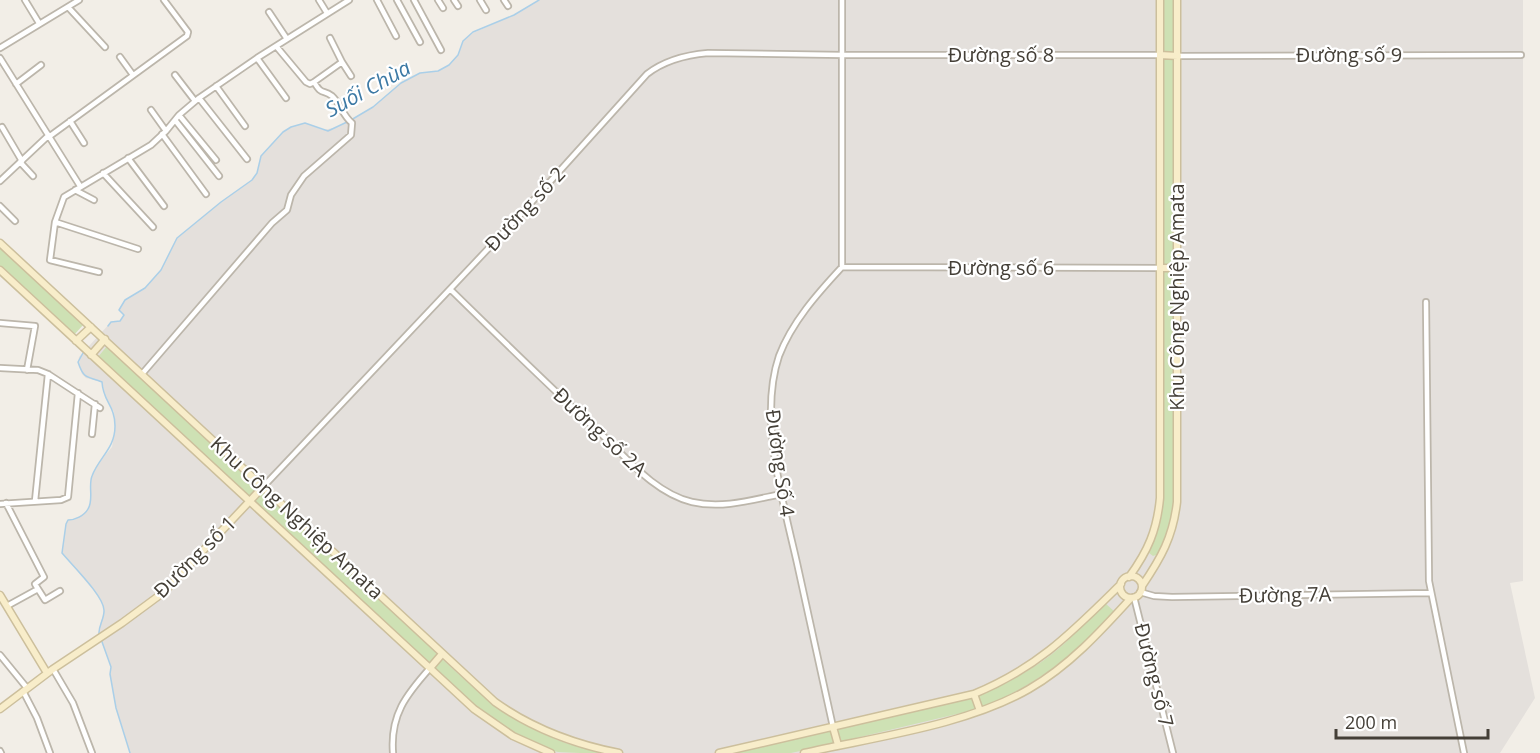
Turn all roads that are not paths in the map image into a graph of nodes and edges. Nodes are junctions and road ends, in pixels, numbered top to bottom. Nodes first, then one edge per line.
1 (25, 0) edge
2 (79, 0) edge
3 (164, 0) edge
4 (319, 0) edge
5 (350, 0) edge
6 (376, 0) edge
7 (397, 0) edge
8 (414, 0) edge
9 (438, 0) edge
10 (454, 0) edge
11 (480, 0) edge
12 (504, 0) edge
13 (842, 0) edge
14 (1160, 0) edge
15 (1177, 0) edge
16 (458, 6) dead end
17 (508, 6) dead end
18 (68, 7) junction
19 (443, 8) dead end
20 (486, 10) dead end
21 (269, 12) dead end
22 (327, 13) junction
23 (39, 23) junction
24 (396, 36) dead end
25 (330, 38) dead end
26 (287, 39) junction
27 (420, 42) dead end
28 (276, 46) junction
29 (105, 47) dead end
30 (0, 48) edge
31 (441, 50) dead end
32 (843, 55) junction
33 (1521, 55) dead end
34 (1160, 56) junction
35 (1178, 56) junction
36 (120, 57) dead end
37 (0, 58) edge
38 (256, 58) junction
39 (342, 62) junction
40 (41, 65) dead end
41 (133, 75) junction
42 (175, 75) dead end
43 (351, 76) dead end
44 (314, 82) junction
45 (16, 84) junction
46 (216, 86) junction
47 (286, 98) dead end
48 (197, 100) junction
49 (150, 110) dead end
50 (177, 117) junction
51 (70, 121) junction
52 (245, 126) dead end
53 (2, 127) dead end
54 (164, 132) junction
55 (49, 135) junction
56 (84, 143) dead end
57 (128, 158) junction
58 (247, 159) dead end
59 (216, 160) dead end
60 (21, 161) junction
61 (103, 173) junction
62 (33, 176) dead end
63 (219, 176) dead end
64 (0, 182) edge
65 (80, 186) junction
66 (75, 190) junction
67 (206, 194) dead end
68 (94, 200) dead end
69 (0, 206) edge
70 (164, 206) dead end
71 (15, 221) dead end
72 (54, 222) junction
73 (153, 227) dead end
74 (0, 243) edge
75 (138, 249) dead end
76 (842, 267) junction
77 (1160, 268) junction
78 (1176, 268) junction
79 (0, 270) edge
80 (99, 272) dead end
81 (450, 289) junction
82 (1426, 302) dead end
83 (0, 323) edge
84 (91, 327) junction
85 (105, 339) junction
86 (76, 342) junction
87 (91, 354) junction
88 (0, 368) edge
89 (27, 370) junction
90 (48, 374) junction
91 (142, 374) junction
92 (78, 393) junction
93 (95, 404) junction
94 (100, 408) dead end
95 (92, 434) dead end
96 (262, 487) junction
97 (782, 494) junction
98 (35, 501) junction
99 (249, 502) junction
100 (3, 504) edge
101 (1129, 577) junction
102 (1121, 584) junction
103 (38, 589) junction
104 (1141, 589) junction
105 (60, 591) dead end
106 (1430, 593) junction
107 (0, 595) edge
108 (1133, 598) junction
109 (7, 606) junction
110 (442, 654) junction
111 (0, 655) edge
112 (430, 668) junction
113 (50, 671) junction
114 (25, 690) junction
115 (974, 694) junction
116 (0, 709) edge
117 (980, 711) junction
118 (833, 727) junction
119 (838, 745) junction
120 (50, 753) edge
121 (92, 753) edge
122 (393, 753) edge
123 (551, 753) edge
124 (619, 753) edge
125 (719, 753) edge
126 (804, 753) edge
127 (1173, 753) edge
128 (1464, 753) edge

1 - 23 street
2 - 18 street
3 - 41 street
4 - 22 street
5 - 22 street
6 - 24 street
7 - 27 street
8 - 31 street
9 - 19 street
10 - 16 street
11 - 20 street
12 - 17 street
13 - 32 street
14 - 34 street, Khu Công Nghiệp Amata
15 - 35 street, Khu Công Nghiệp Amata
18 - 23 street
18 - 29 street
21 - 26 street
22 - 26 street
23 - 30 street
25 - 39 street
26 - 28 street
28 - 38 street
28 - 44 street
32 - 34 street, Đường số 8
32 - 76 street
32 - 81 street, Đường số 2
33 - 35 street, Đường số 9
34 - 35 street
34 - 77 street, Khu Công Nghiệp Amata
35 - 78 street, Khu Công Nghiệp Amata
36 - 41 street
37 - 45 street
38 - 46 street
38 - 47 street
39 - 43 street
39 - 44 street
40 - 45 street
41 - 51 street
42 - 48 street
44 - 91 street
45 - 55 street
46 - 48 street
46 - 52 street
48 - 50 street
48 - 58 street
49 - 54 street
50 - 54 street
50 - 59 street
50 - 63 street
51 - 55 street
51 - 56 street
53 - 60 street
54 - 57 street
54 - 67 street
55 - 60 street
55 - 65 street
57 - 61 street
57 - 70 street
60 - 62 street
60 - 64 street
61 - 65 street
61 - 73 street
65 - 66 street
66 - 68 street
66 - 72 street
69 - 71 street
72 - 75 street
72 - 80 street
74 - 84 street, Khu Công Nghiệp Amata
76 - 77 street, Đường số 6
76 - 97 street, Đường Số 4
77 - 78 street
77 - 101 street, Khu Công Nghiệp Amata
78 - 104 street, Khu Công Nghiệp Amata
79 - 86 street, Khu Công Nghiệp Amata
81 - 96 street, Đường số 2
81 - 97 street, Đường số 2A
82 - 106 street
83 - 89 street
84 - 85 street, Khu Công Nghiệp Amata
84 - 86 street
85 - 87 street
85 - 91 street, Khu Công Nghiệp Amata
86 - 87 street, Khu Công Nghiệp Amata
87 - 99 street, Khu Công Nghiệp Amata
88 - 89 street
89 - 90 street
90 - 92 street
90 - 98 street
91 - 96 street, Khu Công Nghiệp Amata
92 - 93 street
92 - 98 street
93 - 94 street
93 - 95 street
96 - 99 street, Đường số 1
96 - 110 street, Khu Công Nghiệp Amata
97 - 118 street, Đường Số 4
98 - 100 street
99 - 112 street, Khu Công Nghiệp Amata
99 - 113 street, Đường số 1
100 - 103 street
101 - 102 street
101 - 104 street
102 - 108 street
102 - 115 street
103 - 105 street
103 - 109 street
104 - 106 street, Đường 7A
104 - 108 street
106 - 128 street
107 - 109 street
108 - 117 street
108 - 127 street, Đường số 7
109 - 113 street
110 - 112 street
110 - 124 street, Khu Công Nghiệp Amata
111 - 114 street
112 - 122 street
112 - 123 street, Khu Công Nghiệp Amata
113 - 114 street, Đường số 1
113 - 121 street
114 - 116 street, Đường số 1
114 - 120 street
115 - 117 street
115 - 118 street
117 - 119 street
118 - 119 street
118 - 125 street
119 - 126 street

